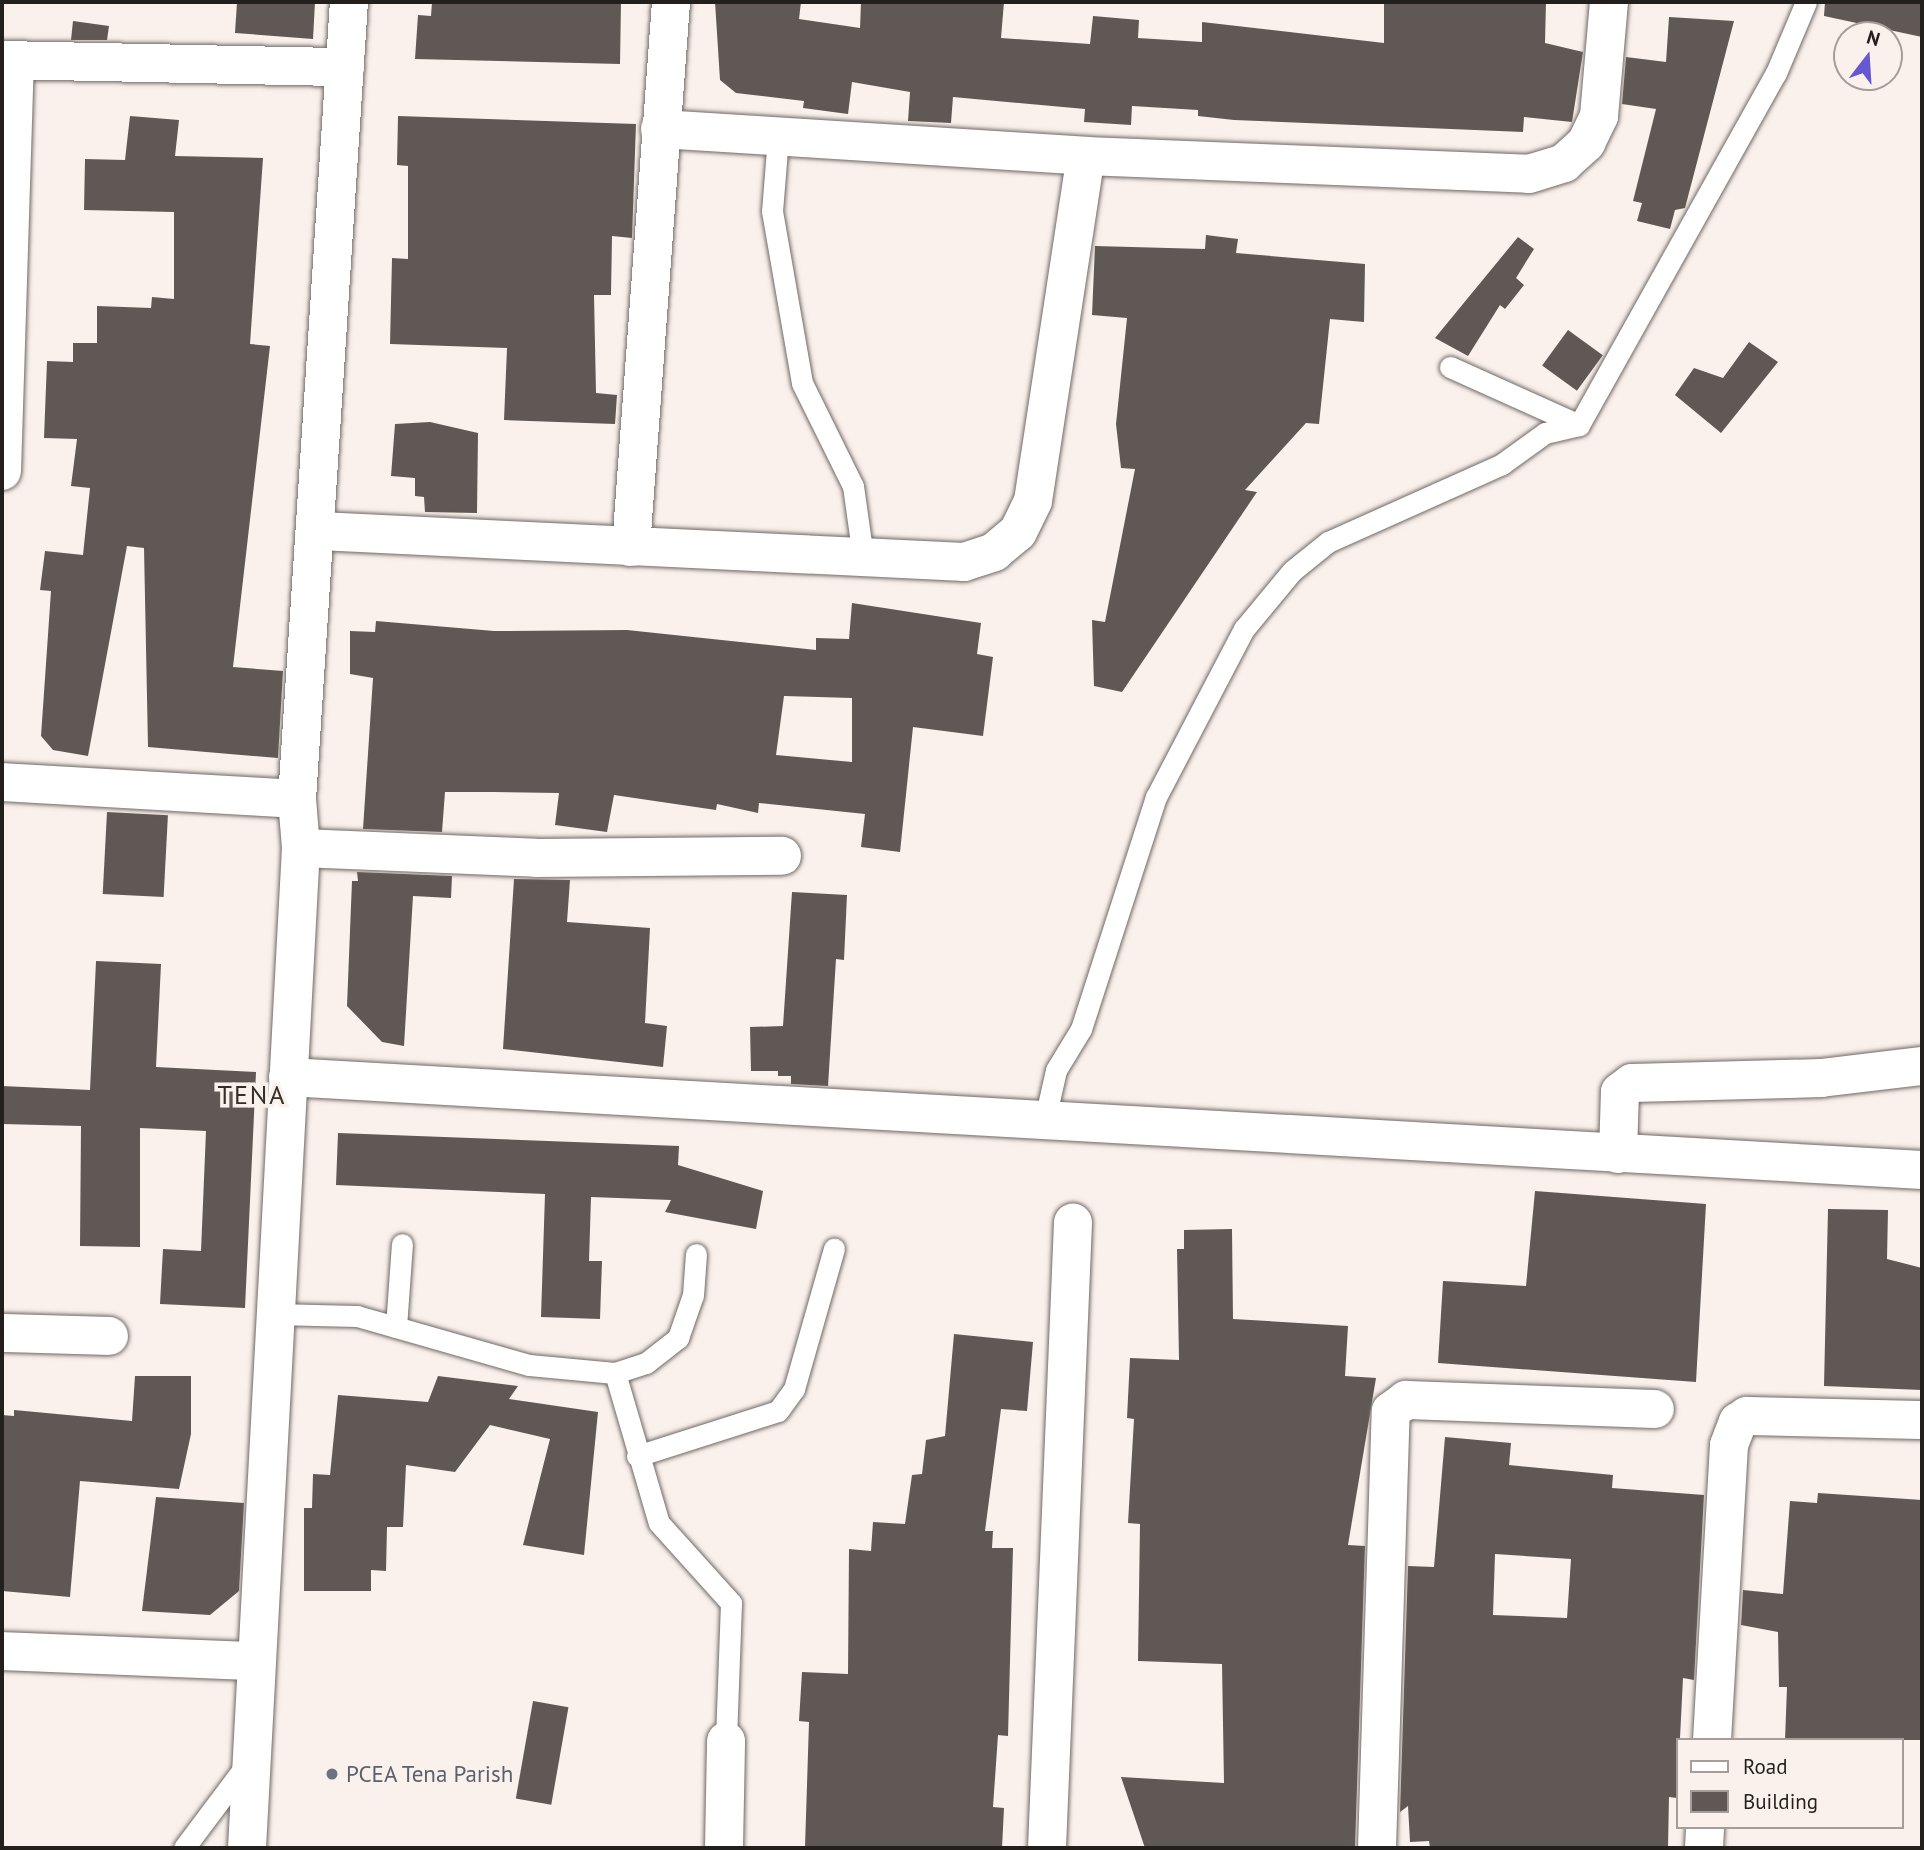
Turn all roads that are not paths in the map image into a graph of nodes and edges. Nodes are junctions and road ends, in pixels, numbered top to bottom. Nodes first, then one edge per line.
1 (349, 2) edge
2 (671, 2) edge
3 (1608, 2) edge
4 (1806, 2) edge
5 (8, 61) edge
6 (345, 67) junction
7 (660, 129) junction
8 (778, 136) junction
9 (1086, 156) junction
10 (1450, 367) dead end
11 (1579, 425) junction
12 (2, 465) edge
13 (2, 471) edge
14 (319, 531) junction
15 (631, 547) junction
16 (863, 557) junction
17 (2, 782) edge
18 (297, 799) junction
19 (301, 848) junction
20 (782, 856) dead end
21 (1922, 1066) edge
22 (288, 1077) junction
23 (1044, 1123) junction
24 (1618, 1154) junction
25 (1922, 1170) edge
26 (1073, 1223) dead end
27 (402, 1244) dead end
28 (834, 1249) dead end
29 (696, 1254) dead end
30 (274, 1314) junction
31 (396, 1327) junction
32 (2, 1333) edge
33 (108, 1336) dead end
34 (615, 1373) junction
35 (1655, 1409) dead end
36 (1922, 1420) edge
37 (637, 1455) junction
38 (2, 1651) edge
39 (256, 1661) junction
40 (1712, 1738) edge
41 (726, 1741) joint
42 (247, 1764) junction
43 (1705, 1829) edge
44 (184, 1848) edge
45 (247, 1848) edge
46 (723, 1848) edge
47 (1047, 1848) edge
48 (1377, 1848) edge
49 (1704, 1848) edge

1 - 6 street
2 - 7 street
3 - 9 street
4 - 11 lane
5 - 6 street
5 - 12 street
6 - 14 street
7 - 8 street
7 - 15 street
8 - 9 street
8 - 16 lane
9 - 16 street
10 - 11 lane
11 - 23 lane
12 - 13 street
14 - 15 street
14 - 18 street
15 - 16 street
17 - 18 street
18 - 19 street
19 - 20 street
19 - 22 street
21 - 24 street
22 - 23 street
22 - 30 street
23 - 24 street
24 - 25 street
26 - 47 street
27 - 31 lane
28 - 37 lane
29 - 34 lane
30 - 31 lane
30 - 39 street
31 - 34 lane
32 - 33 street
34 - 37 lane
35 - 48 street
36 - 40 street
37 - 41 lane
38 - 39 street
39 - 42 street
41 - 46 street
42 - 44 lane
42 - 45 street
43 - 49 street

